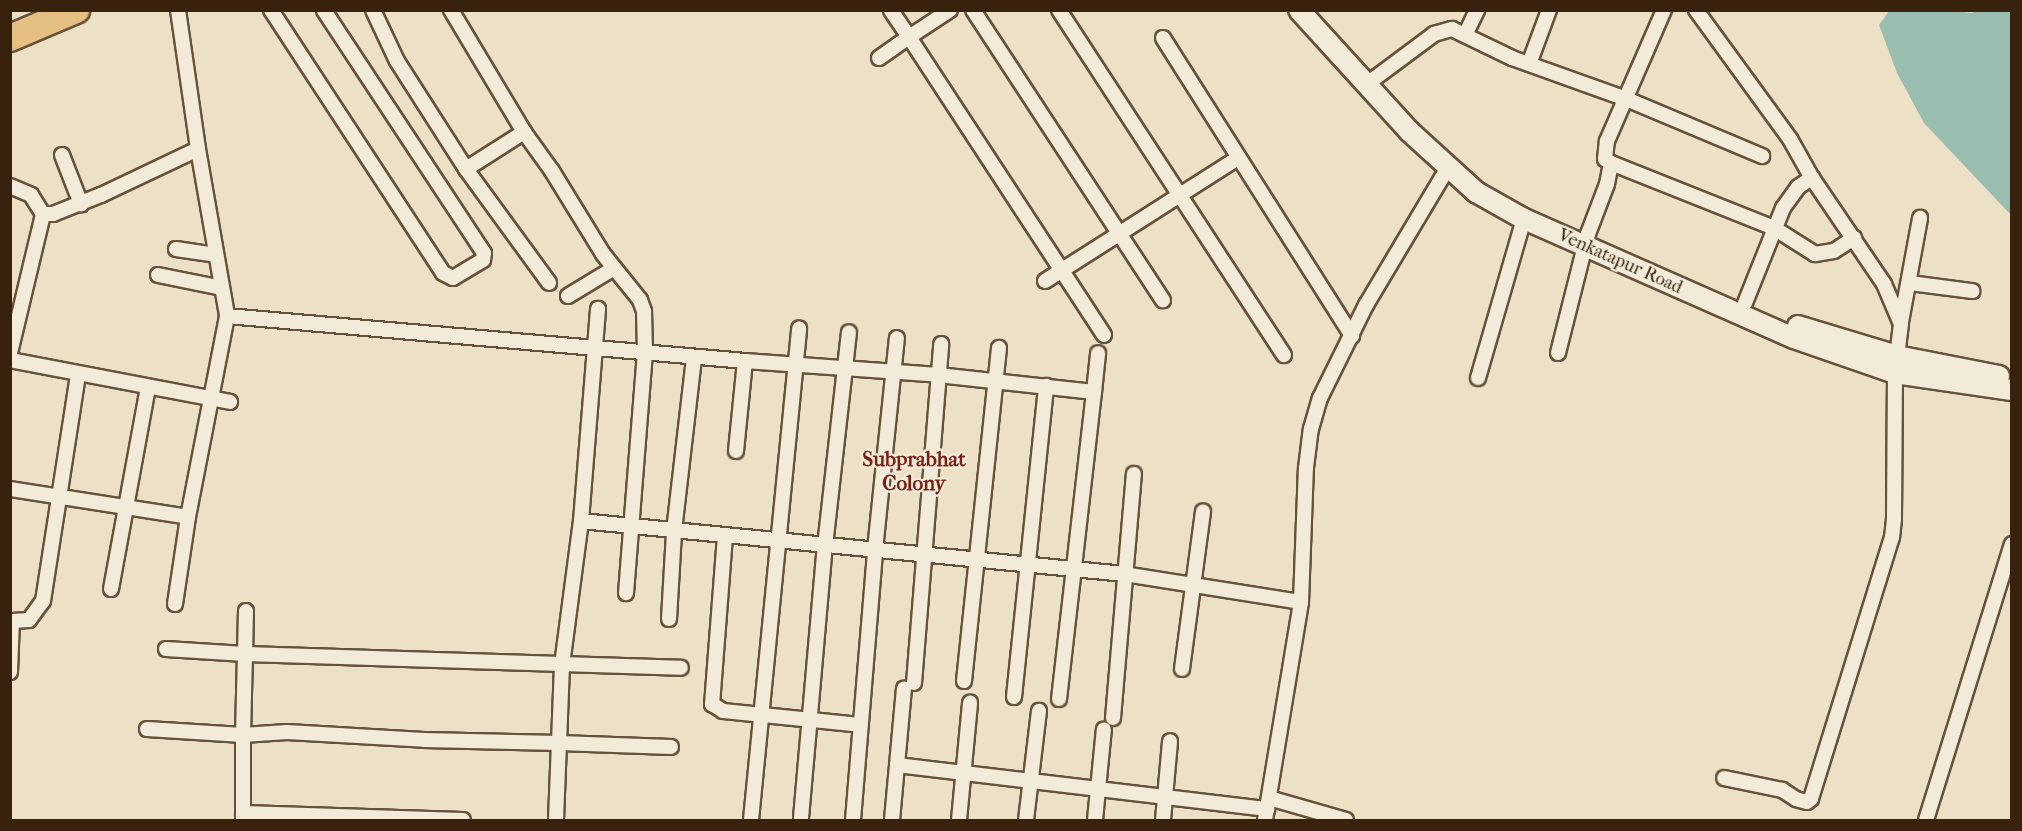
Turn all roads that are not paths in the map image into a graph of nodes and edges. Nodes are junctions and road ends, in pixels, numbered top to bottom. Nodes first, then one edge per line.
1 (39, 10) edge
2 (76, 10) edge
3 (178, 10) edge
4 (271, 10) edge
5 (324, 10) edge
6 (373, 10) edge
7 (451, 10) edge
8 (891, 10) edge
9 (950, 10) edge
10 (973, 10) edge
11 (1059, 10) edge
12 (1299, 10) edge
13 (1477, 10) edge
14 (1550, 10) edge
15 (1664, 10) edge
16 (1696, 10) edge
17 (10, 23) edge
18 (1465, 35) junction
19 (909, 37) junction
20 (10, 38) edge
21 (1163, 38) dead end
22 (879, 58) dead end
23 (1529, 64) junction
24 (1367, 84) junction
25 (1624, 98) junction
26 (524, 132) junction
27 (198, 149) junction
28 (62, 155) dead end
29 (1762, 156) dead end
30 (1238, 158) junction
31 (1611, 163) junction
32 (466, 169) junction
33 (1454, 170) junction
34 (1812, 178) junction
35 (10, 186) edge
36 (1180, 196) junction
37 (81, 204) junction
38 (43, 214) junction
39 (1920, 218) dead end
40 (1524, 219) junction
41 (1774, 228) junction
42 (1120, 234) junction
43 (1854, 238) junction
44 (1586, 241) junction
45 (177, 249) dead end
46 (216, 255) junction
47 (614, 268) junction
48 (1061, 271) junction
49 (158, 275) dead end
50 (1045, 281) dead end
51 (549, 283) dead end
52 (1910, 283) junction
53 (222, 288) junction
54 (1972, 291) dead end
55 (568, 296) dead end
56 (1163, 300) dead end
57 (1745, 303) junction
58 (598, 309) dead end
59 (227, 316) junction
60 (1901, 324) junction
61 (799, 328) dead end
62 (849, 333) dead end
63 (1104, 335) dead end
64 (1352, 336) junction
65 (897, 338) dead end
66 (941, 344) dead end
67 (999, 348) dead end
68 (595, 349) junction
69 (645, 352) junction
70 (10, 353) edge
71 (1098, 353) dead end
72 (1558, 353) dead end
73 (1284, 355) dead end
74 (694, 357) junction
75 (10, 360) edge
76 (745, 361) junction
77 (795, 365) junction
78 (1896, 365) junction
79 (844, 369) junction
80 (894, 372) junction
81 (78, 374) junction
82 (938, 375) junction
83 (1478, 378) dead end
84 (2012, 379) edge
85 (995, 381) junction
86 (1046, 386) junction
87 (148, 388) junction
88 (2012, 390) edge
89 (1094, 392) junction
90 (210, 397) junction
91 (230, 402) dead end
92 (736, 451) dead end
93 (1134, 474) dead end
94 (10, 489) edge
95 (58, 495) junction
96 (125, 508) junction
97 (1203, 511) dead end
98 (188, 517) junction
99 (581, 521) junction
100 (632, 526) junction
101 (674, 531) junction
102 (725, 536) junction
103 (776, 541) junction
104 (2012, 544) edge
105 (825, 546) junction
106 (875, 550) junction
107 (924, 553) junction
108 (978, 559) junction
109 (1028, 565) junction
110 (1076, 569) junction
111 (1124, 574) junction
112 (1193, 583) junction
113 (111, 589) dead end
114 (626, 592) dead end
115 (1301, 602) junction
116 (175, 604) dead end
117 (246, 611) dead end
118 (669, 619) dead end
119 (11, 621) edge
120 (166, 649) dead end
121 (245, 654) junction
122 (562, 664) junction
123 (681, 668) dead end
124 (1182, 669) dead end
125 (10, 672) edge
126 (964, 681) dead end
127 (1014, 697) dead end
128 (1059, 699) dead end
129 (970, 703) dead end
130 (1039, 711) dead end
131 (761, 715) junction
132 (811, 720) junction
133 (860, 725) junction
134 (147, 729) dead end
135 (243, 735) junction
136 (1170, 741) dead end
137 (559, 743) junction
138 (671, 747) dead end
139 (897, 765) junction
140 (963, 775) junction
141 (1724, 778) dead end
142 (1030, 783) junction
143 (1098, 791) junction
144 (1165, 798) junction
145 (1267, 809) edge
146 (243, 817) edge
147 (801, 818) dead end
148 (464, 820) edge
149 (556, 820) edge
150 (751, 820) edge
151 (853, 820) edge
152 (892, 820) edge
153 (959, 820) edge
154 (1026, 820) edge
155 (1095, 820) edge
156 (1163, 820) edge
157 (1346, 820) edge
158 (1926, 820) edge

1 - 17 highway
2 - 20 highway
3 - 27 street
4 - 5 street
6 - 32 street
7 - 26 street
8 - 19 street
9 - 19 street
10 - 42 street
11 - 36 street
12 - 24 street, Venkatapur Road
13 - 18 street
14 - 23 street
15 - 25 street
16 - 34 street
18 - 23 street
18 - 24 street
19 - 22 street
19 - 48 street
21 - 30 street
23 - 25 street
24 - 33 street, Venkatapur Road
25 - 29 street
25 - 31 street
26 - 32 street
26 - 47 street
27 - 37 street
27 - 46 street
28 - 37 street
30 - 36 street
30 - 64 street
31 - 41 street
31 - 44 street
32 - 51 street
33 - 40 street, Venkatapur Road
33 - 44 street
33 - 64 street
34 - 41 street
34 - 43 street
35 - 38 street
36 - 42 street
36 - 73 street
37 - 38 street
38 - 70 street
39 - 52 street
40 - 44 street, Venkatapur Road
40 - 83 street
41 - 43 street
41 - 57 street
42 - 48 street
42 - 56 street
43 - 60 street
44 - 57 street
44 - 72 street
44 - 78 street, Venkatapur Road
45 - 46 street
46 - 53 street
47 - 55 street
47 - 69 street
48 - 50 street
48 - 63 street
49 - 53 street
52 - 54 street
52 - 60 street
53 - 59 street
57 - 78 street
58 - 68 street
59 - 68 street
59 - 90 street
60 - 78 street
61 - 77 street
62 - 79 street
64 - 115 street
65 - 80 street
66 - 82 street
67 - 85 street
68 - 69 street
68 - 99 street
69 - 74 street
69 - 100 street
71 - 89 street
74 - 76 street
74 - 101 street
75 - 81 street
76 - 77 street
76 - 92 street
77 - 79 street
77 - 103 street
78 - 84 street
78 - 88 street, Venkatapur Road
78 - 141 street
79 - 80 street
79 - 105 street
80 - 82 street
80 - 106 street
81 - 87 street
81 - 95 street
82 - 85 street
82 - 107 street
85 - 86 street
85 - 108 street
86 - 89 street
86 - 109 street
87 - 90 street
87 - 96 street
89 - 110 street
90 - 91 street
90 - 98 street
93 - 111 street
94 - 95 street
95 - 96 street
95 - 119 street
96 - 98 street
96 - 113 street
97 - 112 street
98 - 116 street
99 - 100 street
99 - 122 street
100 - 101 street
100 - 114 street
101 - 102 street
101 - 118 street
102 - 103 street
102 - 131 street
103 - 105 street
103 - 131 street
104 - 158 street
105 - 106 street
105 - 132 street
106 - 107 street
106 - 133 street
107 - 108 street
107 - 139 street
108 - 109 street
108 - 126 street
109 - 110 street
109 - 127 street
110 - 111 street
110 - 128 street
111 - 112 street
111 - 143 street
112 - 115 street
112 - 124 street
115 - 145 street
117 - 121 street
119 - 125 street
120 - 121 street
121 - 122 street
121 - 135 street
122 - 123 street
122 - 137 street
129 - 140 street
130 - 142 street
131 - 132 street
131 - 150 street
132 - 133 street
132 - 147 street
133 - 151 street
134 - 135 street
135 - 137 street
135 - 146 street
136 - 144 street
137 - 138 street
137 - 149 street
139 - 140 street
139 - 152 street
140 - 142 street
140 - 153 street
142 - 143 street
142 - 154 street
143 - 144 street
143 - 155 street
144 - 145 street
144 - 156 street
145 - 157 street
146 - 148 street

